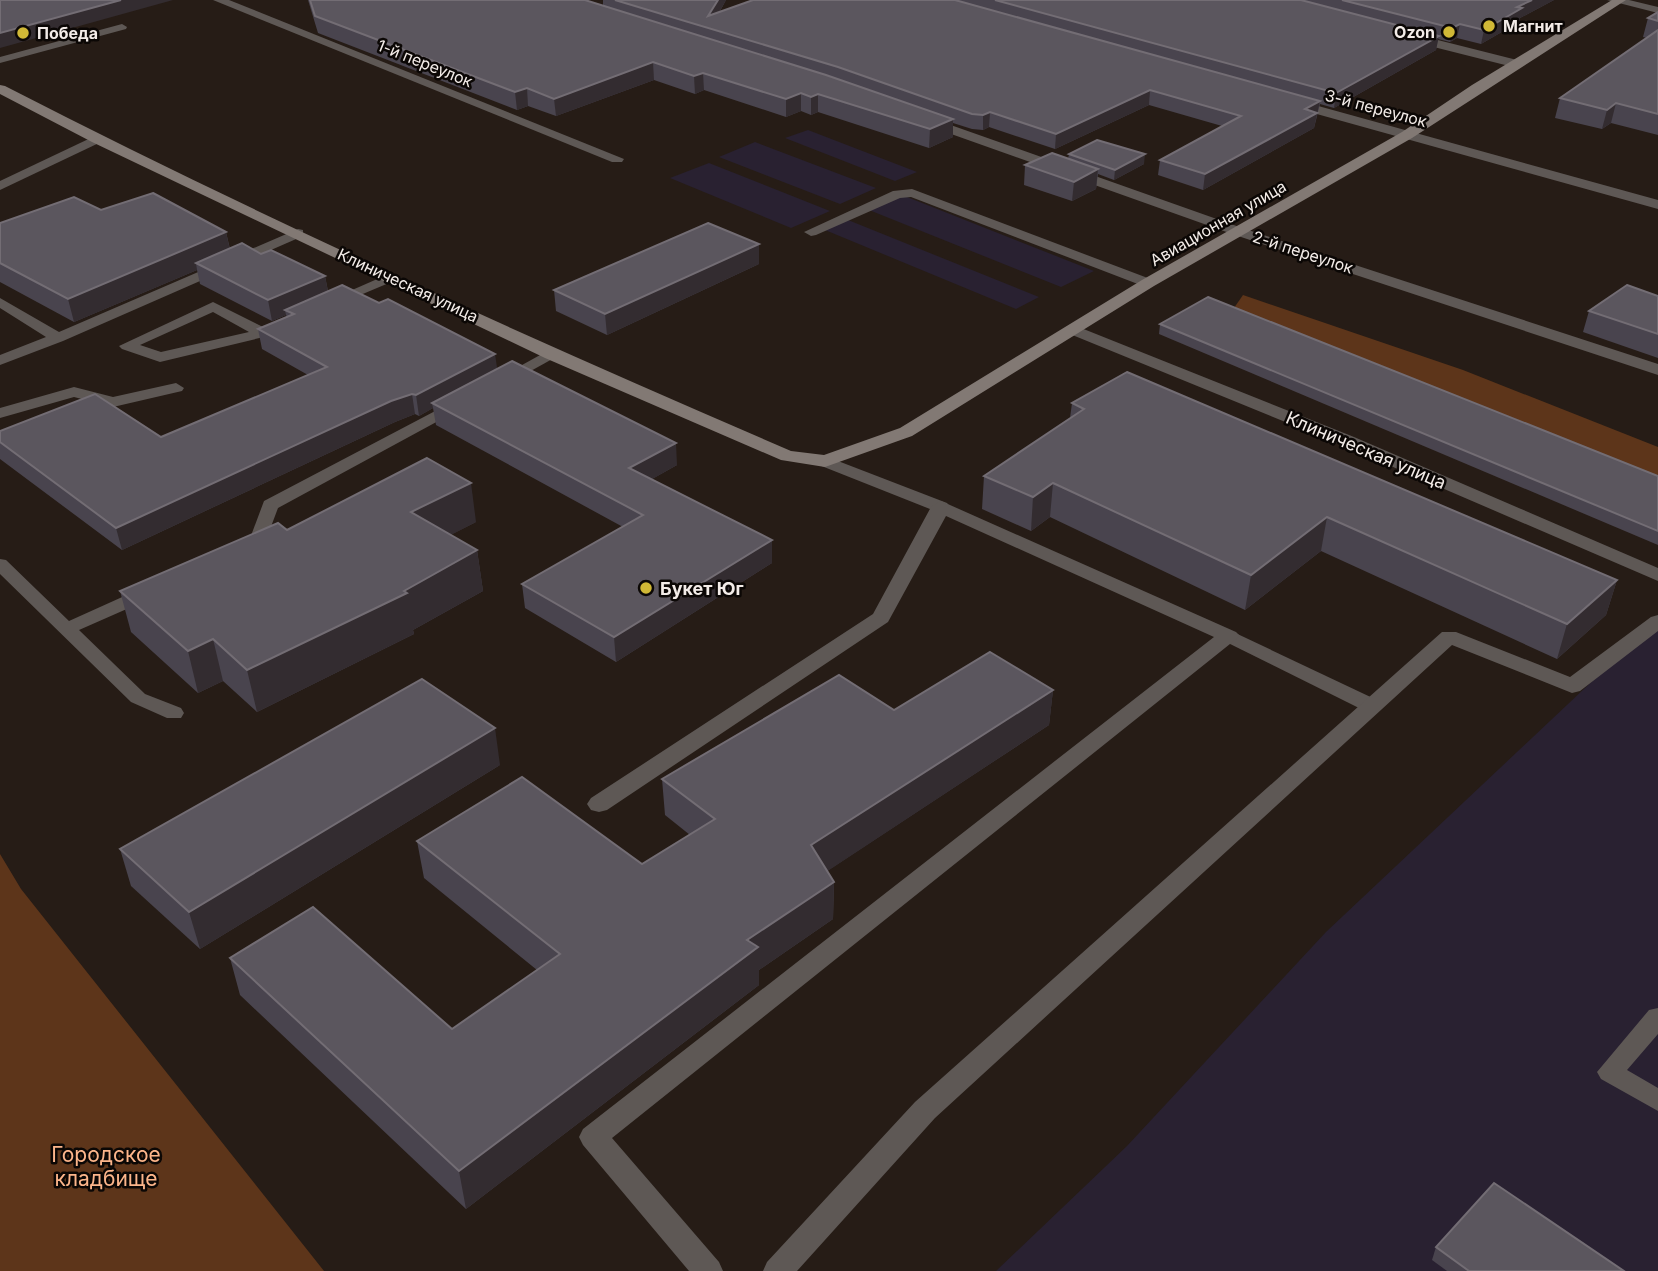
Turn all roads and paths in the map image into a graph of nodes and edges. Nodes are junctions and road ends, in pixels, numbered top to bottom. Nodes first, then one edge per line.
1 (219, 0) edge
2 (1617, 0) edge
3 (1658, 10) edge
4 (122, 27) dead end
5 (1397, 33) edge
6 (0, 60) edge
7 (1517, 64) junction
8 (0, 89) edge
9 (1286, 101) edge
10 (911, 115) edge
11 (1407, 135) junction
12 (97, 139) junction
13 (617, 159) dead end
14 (0, 186) edge
15 (1658, 205) edge
16 (811, 232) dead end
17 (1240, 232) junction
18 (298, 233) junction
19 (391, 277) junction
20 (1148, 283) junction
21 (0, 302) edge
22 (317, 308) edge
23 (293, 319) edge
24 (1071, 329) junction
25 (263, 332) junction
26 (58, 338) junction
27 (551, 354) junction
28 (0, 360) edge
29 (1658, 370) edge
30 (176, 388) dead end
31 (0, 413) edge
32 (825, 461) junction
33 (941, 507) junction
34 (231, 555) edge
35 (0, 564) edge
36 (1658, 575) edge
37 (168, 584) edge
38 (1658, 621) edge
39 (66, 629) junction
40 (1229, 636) junction
41 (1372, 706) junction
42 (174, 713) dead end
43 (599, 804) dead end
44 (1658, 1017) edge
45 (1658, 1101) edge
46 (708, 1271) edge
47 (778, 1271) edge

1 - 13 street, 1-й переулок
2 - 3 street
2 - 7 main road, Авиационная улица
4 - 6 lane
5 - 7 street
7 - 11 main road, Авиационная улица
8 - 12 main road, Клиническая улица
9 - 11 street, 3-й переулок
10 - 17 street, 2-й переулок
11 - 15 street, 3-й переулок
11 - 17 main road, Авиационная улица
12 - 14 lane
12 - 18 main road, Клиническая улица
16 - 20 lane
17 - 20 main road, Авиационная улица
17 - 29 street, 2-й переулок
18 - 19 main road, Клиническая улица
18 - 26 lane
19 - 22 lane
19 - 27 main road, Клиническая улица
20 - 24 main road, Авиационная улица
21 - 26 lane
23 - 25 lane
24 - 32 main road, Авиационная улица
24 - 36 street, Клиническая улица
25 - 25 lane
26 - 28 lane
27 - 32 main road, Клиническая улица
27 - 34 lane
30 - 31 lane
32 - 33 lane
33 - 40 street
33 - 43 street
35 - 39 lane
37 - 39 lane
38 - 41 street
39 - 42 lane
40 - 41 lane
40 - 46 street
41 - 47 street
44 - 45 lane

